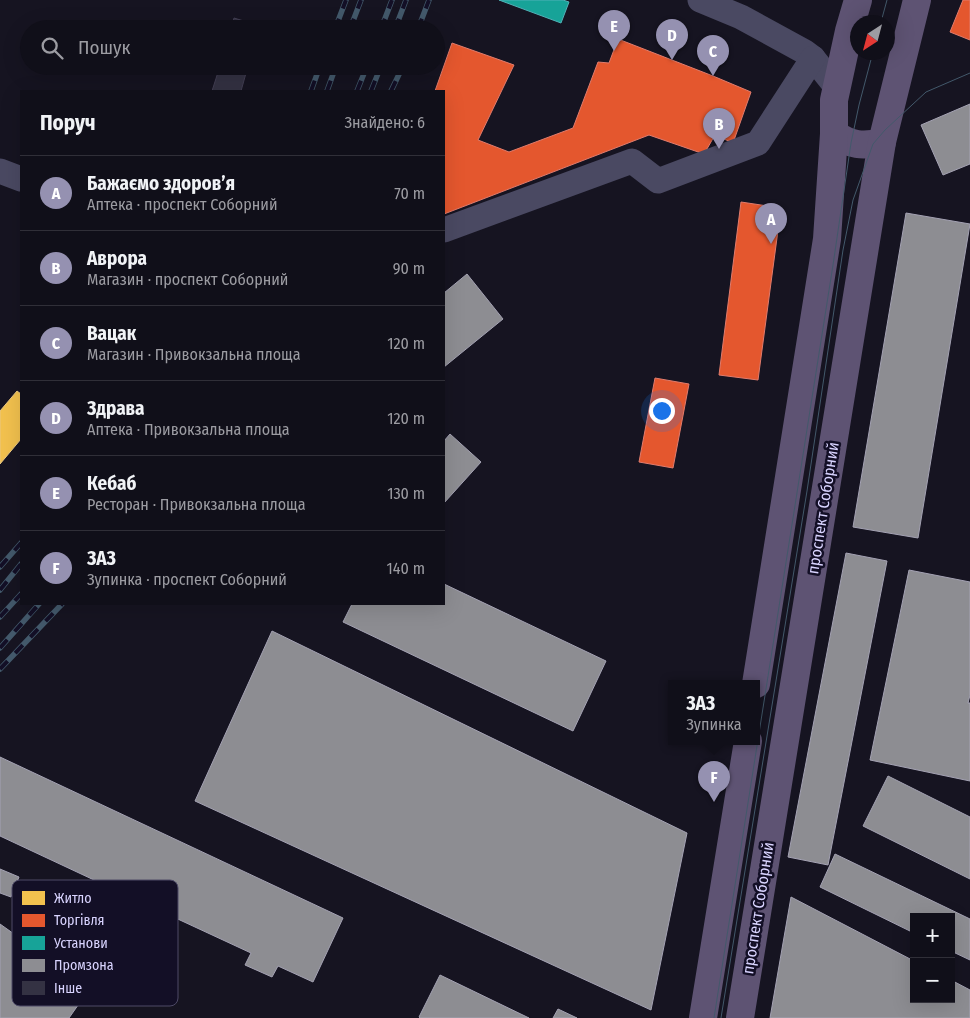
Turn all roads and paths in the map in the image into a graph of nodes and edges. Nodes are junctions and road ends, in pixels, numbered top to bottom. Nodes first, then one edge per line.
1 (700, 0) edge
2 (858, 0) edge
3 (917, 0) edge
4 (813, 58) junction
5 (837, 88) junction
6 (834, 134) junction
7 (882, 142) junction
8 (0, 171) edge
9 (20, 179) edge
10 (445, 230) edge
11 (757, 680) edge
12 (747, 745) edge
13 (703, 1018) edge
14 (740, 1018) edge

1 - 4 street
2 - 5 main road
3 - 7 main road, проспект Соборний
4 - 5 street
4 - 10 street
5 - 6 main road
6 - 7 main road
6 - 11 main road
7 - 14 main road, проспект Соборний
8 - 9 street
12 - 13 main road

